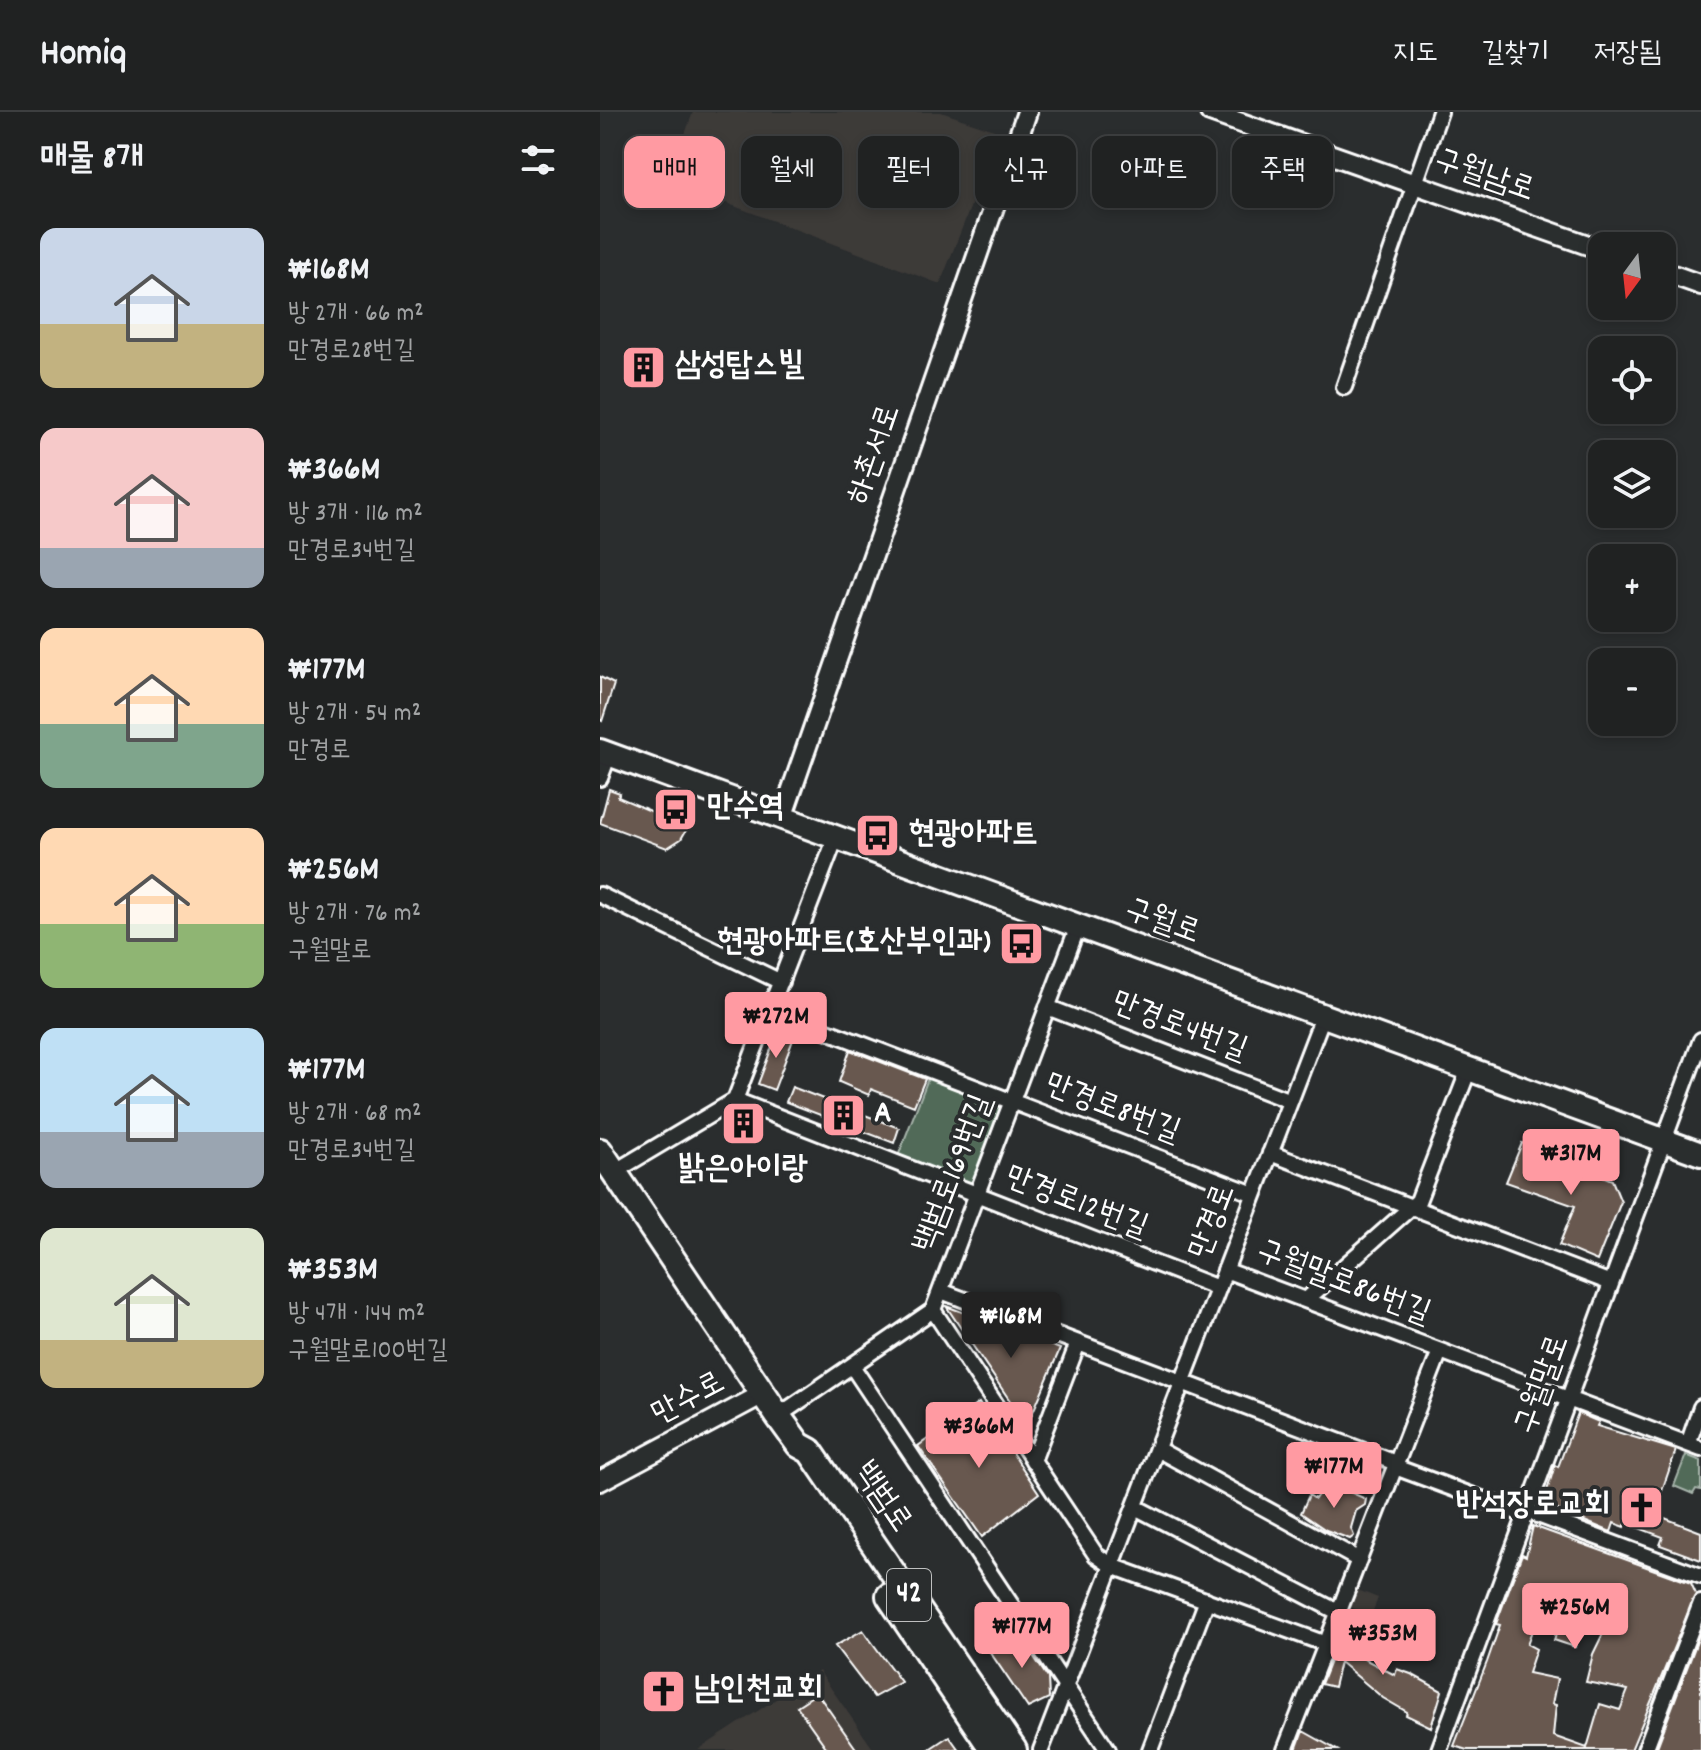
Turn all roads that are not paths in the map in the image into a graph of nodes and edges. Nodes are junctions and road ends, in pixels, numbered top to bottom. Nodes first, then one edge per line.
1 (1027, 112) edge
2 (1210, 112) edge
3 (1440, 112) edge
4 (1415, 184) junction
5 (1588, 245) edge
6 (1676, 276) edge
7 (1701, 285) edge
8 (1344, 387) dead end
9 (605, 753) edge
10 (600, 778) edge
11 (782, 818) junction
12 (836, 837) junction
13 (600, 895) edge
14 (1078, 926) junction
15 (781, 982) junction
16 (1047, 1007) junction
17 (770, 1009) junction
18 (1323, 1016) junction
19 (1701, 1040) edge
20 (1469, 1069) junction
21 (735, 1100) junction
22 (1012, 1101) junction
23 (1290, 1101) junction
24 (1663, 1141) junction
25 (600, 1151) edge
26 (1270, 1153) junction
27 (1701, 1154) edge
28 (614, 1172) junction
29 (1254, 1194) junction
30 (977, 1196) junction
31 (1410, 1206) junction
32 (1225, 1270) junction
33 (1611, 1283) junction
34 (1218, 1288) junction
35 (941, 1291) junction
36 (1306, 1300) junction
37 (933, 1310) junction
38 (1078, 1343) junction
39 (1440, 1351) junction
40 (852, 1366) junction
41 (1182, 1382) junction
42 (763, 1394) junction
43 (1568, 1399) junction
44 (1701, 1407) edge
45 (778, 1416) junction
46 (799, 1445) junction
47 (1694, 1446) edge
48 (1157, 1449) junction
49 (1033, 1461) junction
50 (1396, 1465) junction
51 (600, 1481) edge
52 (1135, 1507) junction
53 (1526, 1513) junction
54 (1359, 1560) junction
55 (1112, 1566) junction
56 (1701, 1576) edge
57 (1207, 1600) junction
58 (1701, 1603) edge
59 (1338, 1612) junction
60 (1328, 1639) junction
61 (1066, 1687) junction
62 (1442, 1749) edge
63 (993, 1750) edge
64 (1014, 1750) edge
65 (1041, 1750) edge
66 (1108, 1750) edge
67 (1150, 1750) edge
68 (1285, 1750) edge
69 (1645, 1750) edge

1 - 11 street, 하촌서로
2 - 4 street, 구월남로
3 - 4 street
4 - 5 street, 구월남로
4 - 8 street
6 - 7 street
9 - 10 street
9 - 11 main road, 구월로
11 - 12 main road, 구월로
12 - 14 main road, 구월로
12 - 15 street
13 - 15 street
14 - 16 street, 백범로169번길
14 - 18 main road, 구월로
15 - 17 street
16 - 22 street, 백범로169번길
16 - 23 street, 만경로4번길
17 - 21 street
17 - 22 street, 만경로8번길
18 - 20 main road, 구월로
18 - 23 street, 만경로
19 - 24 street, 구월말로
20 - 24 main road, 구월로
20 - 31 street
21 - 28 street
21 - 30 street, 만경로12번길
22 - 29 street, 만경로8번길
22 - 30 street, 백범로169번길
23 - 26 street, 만경로
24 - 27 main road, 구월로
24 - 33 street, 구월말로
25 - 28 main road, 백범로 / 42
26 - 29 street, 만경로
26 - 31 street
28 - 42 main road, 백범로 / 42
29 - 32 street, 만경로
30 - 34 street, 만경로12번길
30 - 35 street, 백범로169번길
31 - 33 street
31 - 36 street
32 - 34 street, 만경로
32 - 36 street, 구월말로86번길
33 - 43 street, 구월말로
34 - 41 street, 만경로
35 - 37 street, 백범로169번길
35 - 38 street
36 - 39 street, 구월말로86번길
37 - 40 street
37 - 49 street
38 - 41 street
38 - 49 street
39 - 43 street, 구월말로86번길
39 - 50 street, 구월말로86번길
40 - 45 street
40 - 61 street
41 - 48 street, 만경로
41 - 50 street
42 - 45 main road, 백범로 / 42
42 - 51 street, 만수로
43 - 47 street, 구월말로86번길
43 - 53 street, 구월말로
44 - 47 street
45 - 46 main road, 백범로 / 42
46 - 63 main road, 백범로 / 42
46 - 64 main road, 백범로 / 42
48 - 52 street, 만경로
48 - 54 street
49 - 55 street
50 - 53 street
50 - 54 street, 구월말로86번길
52 - 55 street, 만경로
52 - 59 street
53 - 56 street
53 - 62 street, 구월말로
54 - 59 street, 구월말로86번길
55 - 57 street
55 - 61 street, 만경로
57 - 60 street
57 - 67 street
58 - 69 street
59 - 60 street, 구월말로86번길
60 - 68 street, 구월말로86번길
61 - 65 street, 만경로
61 - 66 street

